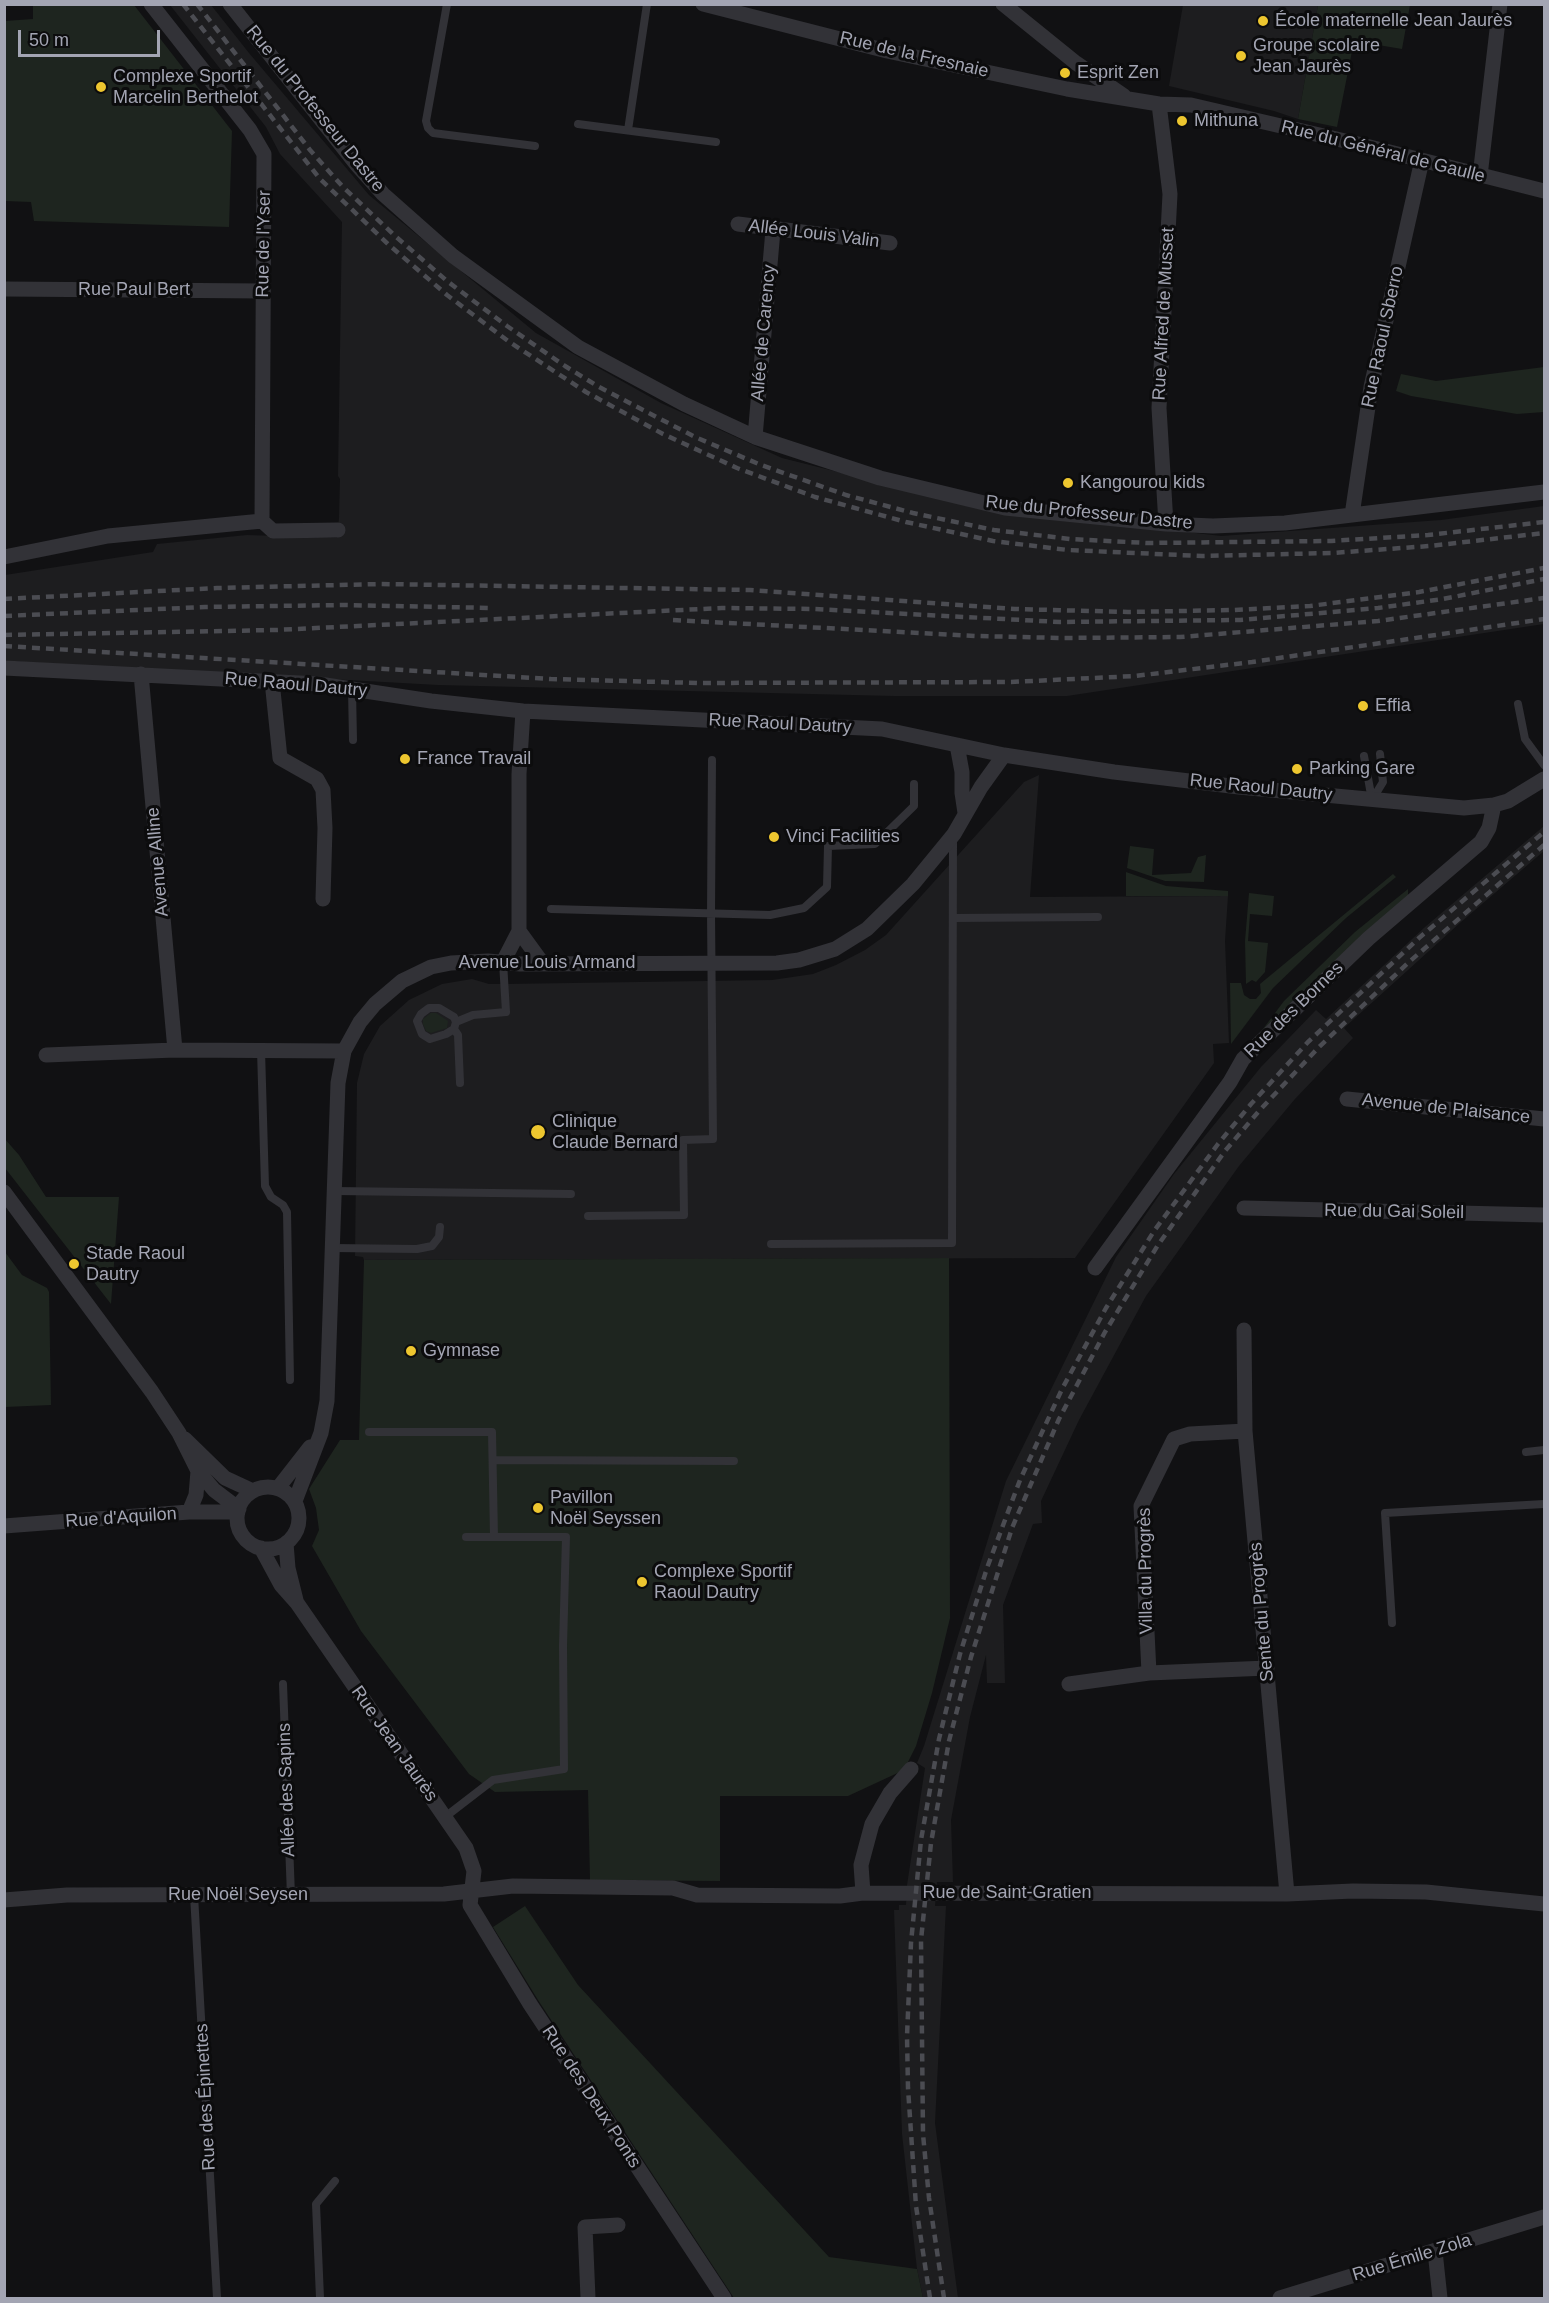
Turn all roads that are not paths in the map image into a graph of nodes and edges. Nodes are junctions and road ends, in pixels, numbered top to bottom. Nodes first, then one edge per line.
1 (151, 4) edge
2 (230, 4) edge
3 (447, 4) edge
4 (647, 4) edge
5 (704, 4) edge
6 (1003, 4) edge
7 (1500, 4) edge
8 (1127, 98) junction
9 (1159, 104) junction
10 (578, 124) dead end
11 (628, 130) junction
12 (716, 142) dead end
13 (534, 146) dead end
14 (1422, 160) junction
15 (1479, 176) junction
16 (1545, 191) edge
17 (738, 224) dead end
18 (773, 230) junction
19 (890, 243) dead end
20 (4, 289) edge
21 (263, 291) junction
22 (755, 437) junction
23 (1545, 492) edge
24 (1352, 515) junction
25 (262, 521) junction
26 (1166, 524) junction
27 (338, 531) dead end
28 (4, 557) edge
29 (4, 668) edge
30 (141, 674) junction
31 (272, 681) junction
32 (352, 687) junction
33 (1518, 704) dead end
34 (523, 711) junction
35 (353, 740) dead end
36 (957, 745) junction
37 (1380, 754) dead end
38 (1004, 755) junction
39 (1364, 756) dead end
40 (712, 760) dead end
41 (1545, 765) edge
42 (1545, 779) edge
43 (914, 784) dead end
44 (1372, 800) junction
45 (1494, 805) junction
46 (965, 813) junction
47 (954, 834) junction
48 (323, 899) dead end
49 (551, 909) dead end
50 (711, 914) junction
51 (1098, 917) dead end
52 (953, 918) junction
53 (519, 931) junction
54 (503, 962) junction
55 (711, 963) junction
56 (543, 964) junction
57 (455, 1025) junction
58 (175, 1050) junction
59 (261, 1050) junction
60 (344, 1051) junction
61 (46, 1055) dead end
62 (460, 1083) dead end
63 (1347, 1099) dead end
64 (1545, 1119) edge
65 (335, 1191) junction
66 (4, 1192) edge
67 (571, 1194) dead end
68 (1244, 1208) dead end
69 (1545, 1215) edge
70 (588, 1216) dead end
71 (440, 1227) dead end
72 (771, 1244) dead end
73 (333, 1248) junction
74 (1095, 1268) dead end
75 (1245, 1330) dead end
76 (290, 1380) dead end
77 (1245, 1431) junction
78 (369, 1432) dead end
79 (179, 1433) junction
80 (321, 1433) junction
81 (1545, 1450) edge
82 (1526, 1452) dead end
83 (493, 1460) junction
84 (734, 1461) dead end
85 (198, 1471) junction
86 (278, 1488) junction
87 (253, 1491) junction
88 (294, 1501) junction
89 (1545, 1504) edge
90 (238, 1510) junction
91 (189, 1512) junction
92 (4, 1526) edge
93 (466, 1537) dead end
94 (494, 1537) junction
95 (286, 1543) junction
96 (261, 1548) junction
97 (297, 1603) junction
98 (1392, 1623) dead end
99 (1267, 1668) junction
100 (1149, 1673) junction
101 (284, 1684) dead end
102 (1069, 1684) dead end
103 (911, 1770) dead end
104 (445, 1817) junction
105 (471, 1891) junction
106 (863, 1893) junction
107 (1287, 1894) junction
108 (194, 1895) junction
109 (291, 1896) junction
110 (4, 1900) edge
111 (1545, 1904) edge
112 (335, 2181) dead end
113 (1545, 2217) edge
114 (618, 2225) dead end
115 (1435, 2251) junction
116 (217, 2298) edge
117 (320, 2298) edge
118 (588, 2298) edge
119 (724, 2298) edge
120 (1280, 2298) edge
121 (1440, 2298) edge

1 - 21 street, Rue de l'Yser
2 - 22 street, Rue du Professeur Dastre
3 - 13 lane
4 - 11 lane
5 - 8 street, Rue de la Fresnaie
6 - 8 street, Rue du Général de Gaulle
7 - 15 street
8 - 9 street, Rue du Général de Gaulle
9 - 14 street, Rue du Général de Gaulle
9 - 26 street, Rue Alfred de Musset
10 - 11 lane
11 - 12 lane
14 - 15 street, Rue du Général de Gaulle
14 - 24 street, Rue Raoul Sberro
15 - 16 street, Rue du Général de Gaulle
17 - 18 street, Allée Louis Valin
18 - 19 street, Allée Louis Valin
18 - 22 street, Allée de Carency
20 - 21 street, Rue Paul Bert
21 - 25 street, Rue de l'Yser
22 - 26 street, Rue du Professeur Dastre
23 - 24 street, Rue du Professeur Dastre
24 - 26 street, Rue du Professeur Dastre
25 - 27 street
25 - 28 street
29 - 30 street, Rue Raoul Dautry
30 - 31 street, Rue Raoul Dautry
30 - 58 street, Avenue Alline
31 - 32 street, Rue Raoul Dautry
31 - 48 street
32 - 34 street, Rue Raoul Dautry
32 - 35 lane
33 - 41 lane
34 - 36 street, Rue Raoul Dautry
34 - 53 street
36 - 38 street, Rue Raoul Dautry
36 - 46 street
37 - 44 lane
38 - 44 street, Rue Raoul Dautry
38 - 46 street, Avenue Louis Armand
39 - 44 lane
40 - 50 lane
42 - 45 street, Rue Raoul Dautry
43 - 50 lane
44 - 45 street, Rue Raoul Dautry
45 - 74 street, Rue des Bornes
46 - 47 street, Avenue Louis Armand
47 - 52 lane
47 - 55 street, Avenue Louis Armand
49 - 50 lane
50 - 55 lane
51 - 52 lane
52 - 72 lane
53 - 54 street
53 - 56 street
54 - 56 street, Avenue Louis Armand
54 - 57 lane
54 - 60 street, Avenue Louis Armand
55 - 56 street, Avenue Louis Armand
55 - 70 lane
57 - 57 lane
57 - 62 lane
58 - 59 street
58 - 61 street
59 - 60 street
59 - 76 lane
60 - 65 street, Avenue Louis Armand
63 - 64 street, Avenue de Plaisance
65 - 67 lane
65 - 73 street, Avenue Louis Armand
66 - 79 street
68 - 69 street, Rue du Gai Soleil
71 - 73 lane
73 - 80 street, Avenue Louis Armand
75 - 77 street, Sente du Progrès
77 - 99 street, Sente du Progrès
77 - 100 street, Villa du Progrès
78 - 83 lane
79 - 85 street
79 - 87 street
80 - 86 street, Avenue Louis Armand
80 - 88 street, Avenue Louis Armand
81 - 82 lane
83 - 84 lane
83 - 94 lane
85 - 90 street
85 - 91 street
86 - 87 street
86 - 88 street
87 - 90 street
88 - 95 street
89 - 98 lane
90 - 91 street, Rue d'Aquilon
90 - 96 street
91 - 92 street, Rue d'Aquilon
93 - 94 lane
94 - 104 lane
95 - 96 street
95 - 97 street, Rue Jean Jaurès
96 - 97 street, Rue Jean Jaurès
97 - 104 street, Rue Jean Jaurès
99 - 100 street
99 - 107 street, Sente du Progrès
100 - 102 street
101 - 109 lane, Allée des Sapins
103 - 106 street
104 - 105 street, Rue Jean Jaurès
105 - 106 street, Rue de Saint-Gratien
105 - 109 street, Rue Noël Seysen
105 - 119 street, Rue des Deux Ponts
106 - 107 street, Rue de Saint-Gratien
107 - 111 street, Rue de Saint-Gratien
108 - 109 street, Rue Noël Seysen
108 - 110 street, Rue Noël Seysen
108 - 116 lane, Rue des Épinettes
112 - 117 lane
113 - 115 street, Rue Émile Zola
114 - 118 street
115 - 120 street, Rue Émile Zola
115 - 121 street

